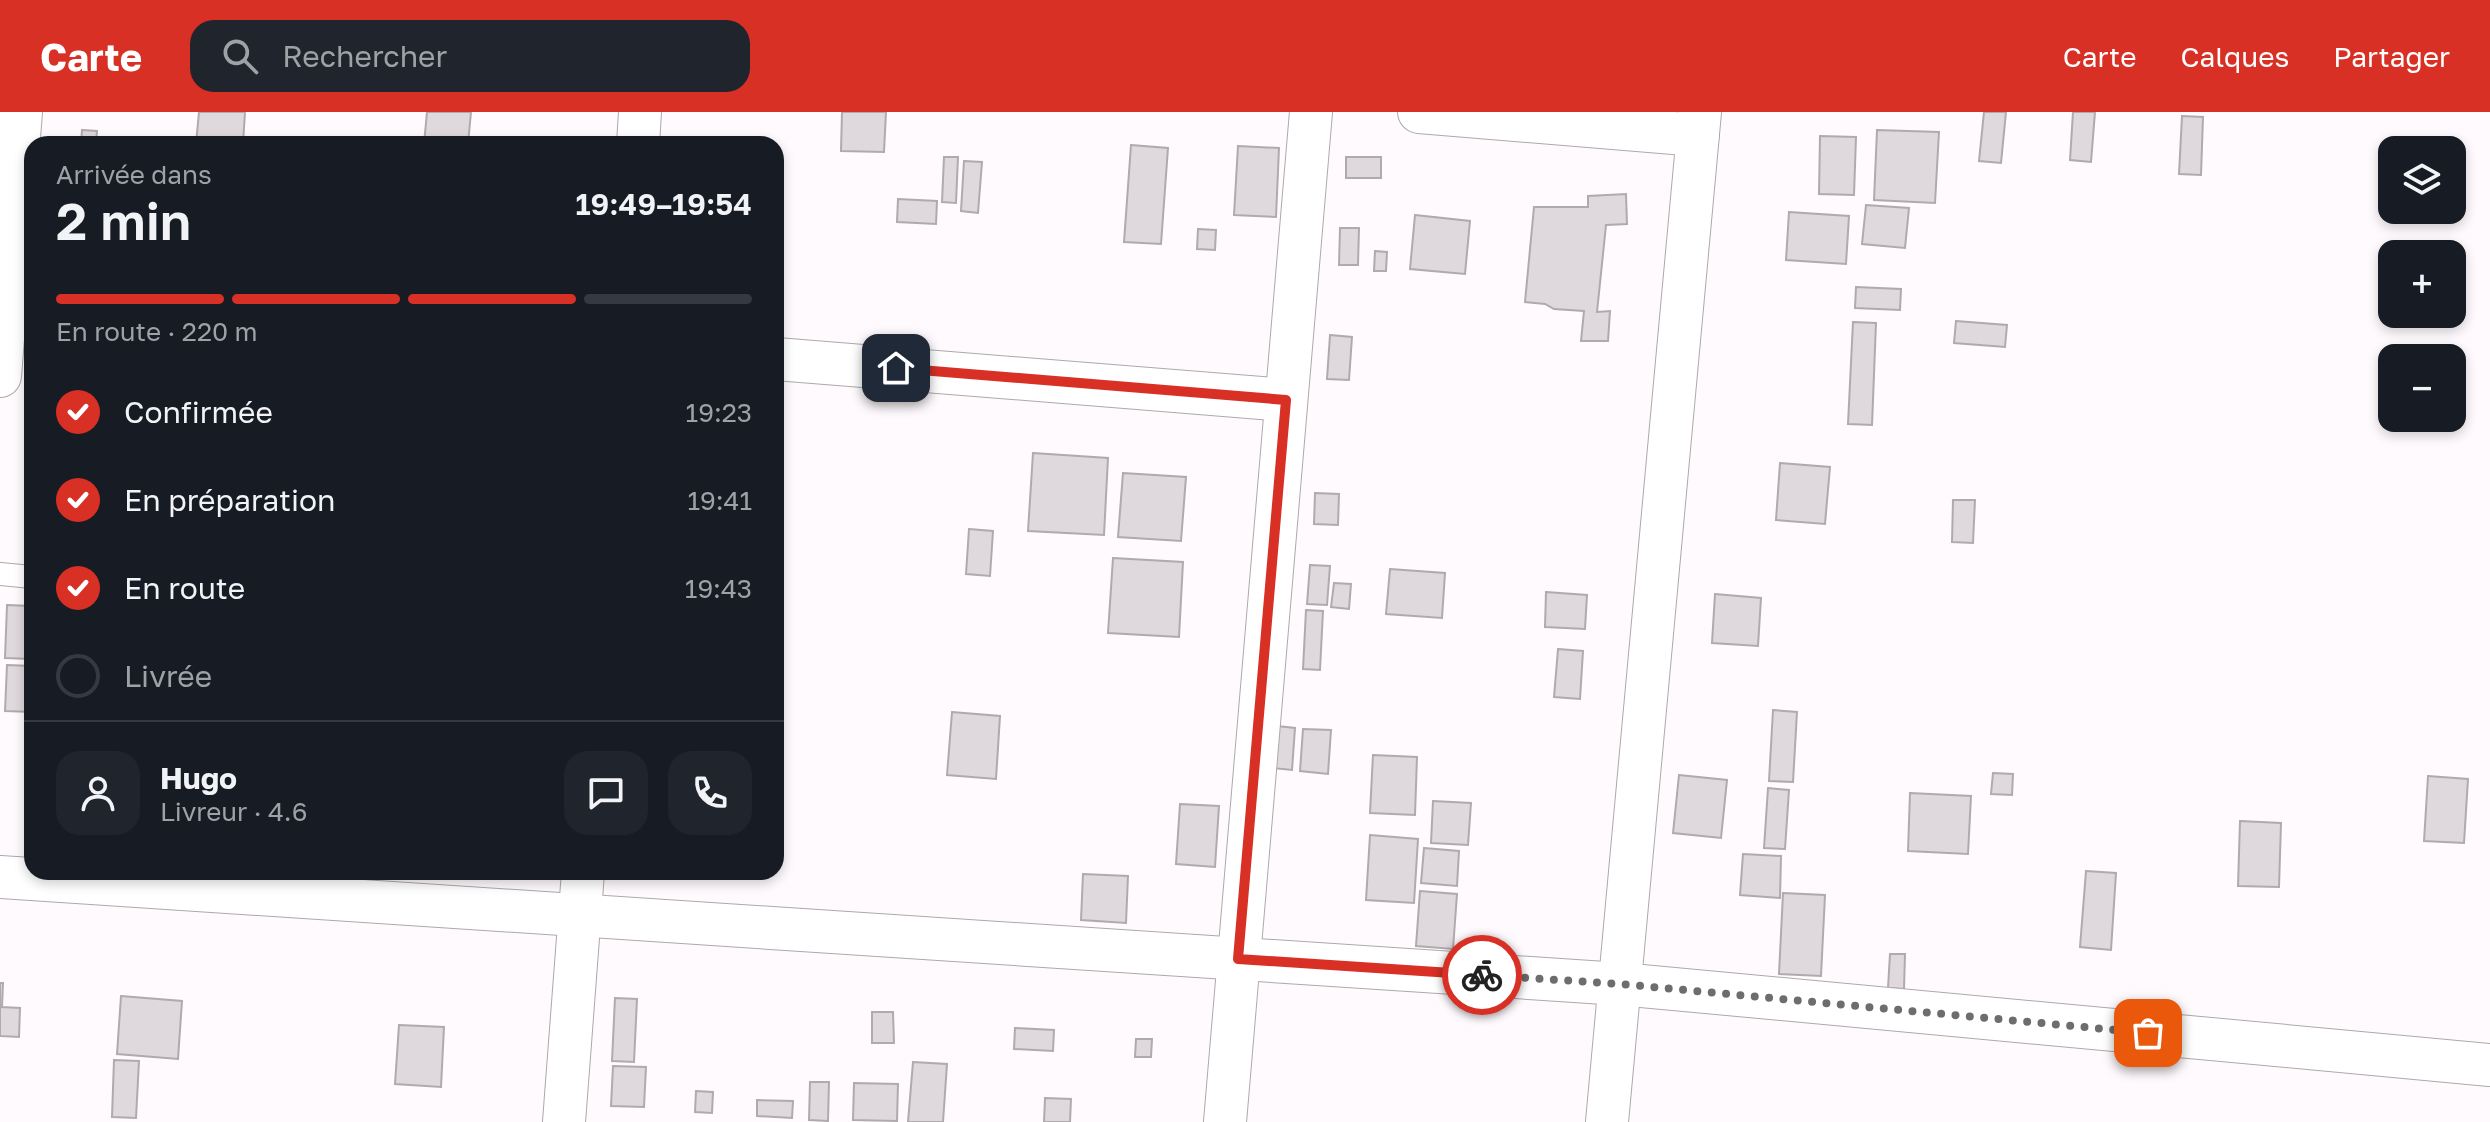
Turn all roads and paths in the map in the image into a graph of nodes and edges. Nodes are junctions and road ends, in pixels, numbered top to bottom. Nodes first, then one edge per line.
1 (21, 112) edge
2 (640, 112) edge
3 (1311, 112) edge
4 (1419, 112) edge
5 (1699, 124) edge
6 (638, 136) edge
7 (19, 298) edge
8 (784, 360) edge
9 (0, 376) edge
10 (1286, 400) junction
11 (0, 574) edge
12 (24, 576) edge
13 (0, 877) edge
14 (24, 879) edge
15 (46, 880) edge
16 (582, 880) edge
17 (580, 915) junction
18 (1238, 959) junction
19 (1620, 984) junction
20 (2490, 1065) edge
21 (564, 1122) edge
22 (1225, 1122) edge
23 (1607, 1122) edge

1 - 7 street
2 - 6 street
3 - 10 street
4 - 5 street
5 - 19 street
7 - 9 street
8 - 10 street
10 - 18 street
11 - 12 lane
13 - 14 street
15 - 17 street
16 - 17 street
17 - 18 street
17 - 21 street
18 - 19 street
18 - 22 street
19 - 20 street
19 - 23 street

